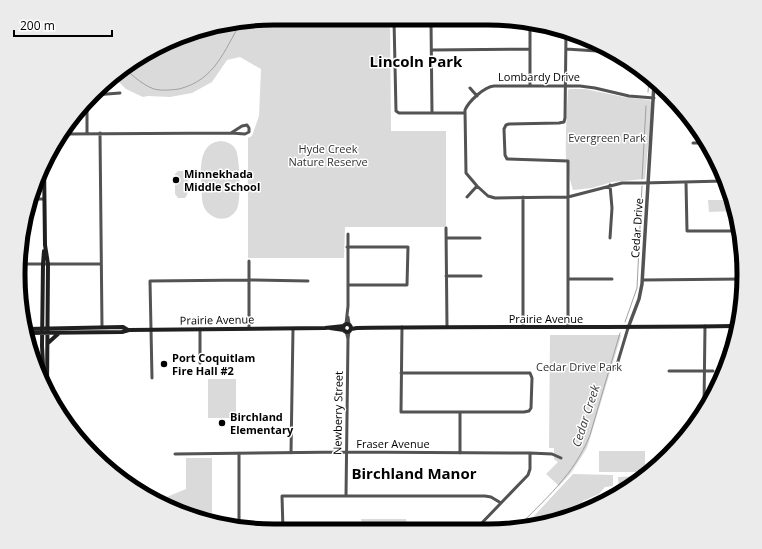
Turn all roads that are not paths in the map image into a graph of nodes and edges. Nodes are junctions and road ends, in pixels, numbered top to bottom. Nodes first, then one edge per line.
1 (394, 25) edge
2 (431, 25) edge
3 (530, 29) edge
4 (566, 38) edge
5 (530, 49) junction
6 (566, 49) junction
7 (432, 50) junction
8 (598, 51) edge
9 (530, 86) junction
10 (566, 86) junction
11 (470, 88) dead end
12 (654, 89) edge
13 (120, 93) dead end
14 (102, 94) edge
15 (477, 96) junction
16 (654, 98) junction
17 (87, 110) edge
18 (432, 113) junction
19 (465, 113) junction
20 (100, 133) junction
21 (231, 133) junction
22 (69, 134) edge
23 (87, 134) junction
24 (693, 143) dead end
25 (700, 143) edge
26 (44, 179) edge
27 (718, 180) edge
28 (686, 182) junction
29 (648, 183) junction
30 (610, 185) junction
31 (477, 186) junction
32 (467, 197) dead end
33 (523, 197) junction
34 (568, 197) junction
35 (37, 199) edge
36 (44, 199) junction
37 (446, 228) dead end
38 (733, 230) edge
39 (348, 234) dead end
40 (446, 238) junction
41 (480, 238) dead end
42 (610, 238) dead end
43 (45, 245) junction
44 (347, 247) junction
45 (249, 261) dead end
46 (26, 264) edge
47 (43, 264) junction
48 (48, 264) junction
49 (102, 264) junction
50 (446, 276) junction
51 (481, 276) dead end
52 (737, 278) edge
53 (568, 279) junction
54 (612, 279) dead end
55 (249, 280) junction
56 (643, 280) junction
57 (308, 281) dead end
58 (348, 285) junction
59 (705, 326) junction
60 (731, 326) edge
61 (102, 327) junction
62 (402, 327) junction
63 (447, 327) junction
64 (249, 328) junction
65 (347, 328) junction
66 (523, 328) junction
67 (568, 328) junction
68 (628, 328) junction
69 (32, 329) edge
70 (200, 329) junction
71 (293, 329) junction
72 (129, 330) junction
73 (150, 330) junction
74 (42, 331) junction
75 (48, 331) junction
76 (32, 332) edge
77 (59, 333) junction
78 (48, 344) junction
79 (200, 363) dead end
80 (616, 368) dead end
81 (43, 369) edge
82 (669, 371) dead end
83 (704, 371) junction
84 (713, 371) dead end
85 (401, 373) junction
86 (47, 377) edge
87 (152, 378) dead end
88 (704, 399) edge
89 (460, 412) junction
90 (346, 452) junction
91 (239, 453) junction
92 (291, 453) junction
93 (460, 453) junction
94 (530, 453) junction
95 (175, 454) dead end
96 (561, 458) dead end
97 (346, 496) junction
98 (501, 503) junction
99 (239, 521) edge
100 (283, 524) edge
101 (481, 524) edge

1 - 18 street
2 - 7 street
3 - 5 street
4 - 6 street
5 - 7 street
5 - 9 street
6 - 8 street
6 - 10 street
7 - 18 street
9 - 10 street, Lombardy Drive
9 - 15 street, Lombardy Drive
10 - 16 street, Lombardy Drive
10 - 34 street
11 - 15 street
12 - 16 street, Cedar Drive
13 - 14 street
15 - 19 street, Lombardy Drive
16 - 29 street, Cedar Drive
17 - 23 street
18 - 19 street
19 - 31 street
20 - 21 street
20 - 23 street
20 - 49 street
21 - 21 street
22 - 23 street
24 - 25 street
26 - 36 main road
27 - 28 street
28 - 29 street
28 - 38 street
29 - 30 street
29 - 56 street, Cedar Drive
30 - 34 street
30 - 42 street
31 - 32 street
31 - 33 street
33 - 34 street
33 - 66 street
34 - 53 street
35 - 36 street
36 - 43 main road
37 - 40 street
39 - 44 street, Newberry Street
40 - 41 street
40 - 50 street
43 - 47 main road
43 - 48 main road
44 - 58 street, Newberry Street
44 - 58 street
45 - 55 street
46 - 47 street
47 - 48 street
47 - 74 main road
48 - 49 street
48 - 75 main road
49 - 61 street
50 - 51 street
50 - 63 street
52 - 56 street
53 - 54 street
53 - 67 street
55 - 57 street
55 - 64 street
55 - 73 street
56 - 68 street, Cedar Drive
58 - 65 street, Newberry Street
59 - 60 main road, Prairie Avenue
59 - 68 main road, Prairie Avenue
59 - 83 street
61 - 72 main road, Prairie Avenue
61 - 75 main road, Prairie Avenue
62 - 63 main road, Prairie Avenue
62 - 65 main road, Prairie Avenue
62 - 85 street
63 - 66 main road, Prairie Avenue
64 - 70 main road, Prairie Avenue
64 - 71 main road, Prairie Avenue
65 - 71 main road, Prairie Avenue
65 - 90 street, Newberry Street
66 - 67 main road, Prairie Avenue
67 - 68 main road, Prairie Avenue
68 - 80 street, Cedar Drive
69 - 74 main road, Prairie Avenue
70 - 73 main road, Prairie Avenue
70 - 79 street
71 - 92 street
72 - 73 main road, Prairie Avenue
72 - 77 main road, Prairie Avenue
73 - 87 street
74 - 75 main road, Prairie Avenue
74 - 76 main road, Prairie Avenue
74 - 81 main road
75 - 77 main road, Prairie Avenue
75 - 78 main road
77 - 78 main road
78 - 86 main road
82 - 83 street
83 - 84 street
83 - 88 street
85 - 89 street
85 - 89 street
89 - 93 street
90 - 92 street, Fraser Avenue
90 - 93 street, Fraser Avenue
90 - 97 street, Newberry Street
91 - 92 street, Fraser Avenue
91 - 95 street, Fraser Avenue
91 - 99 street
93 - 94 street, Fraser Avenue
94 - 96 street, Fraser Avenue
94 - 98 street
97 - 98 street
97 - 100 street
98 - 101 street

